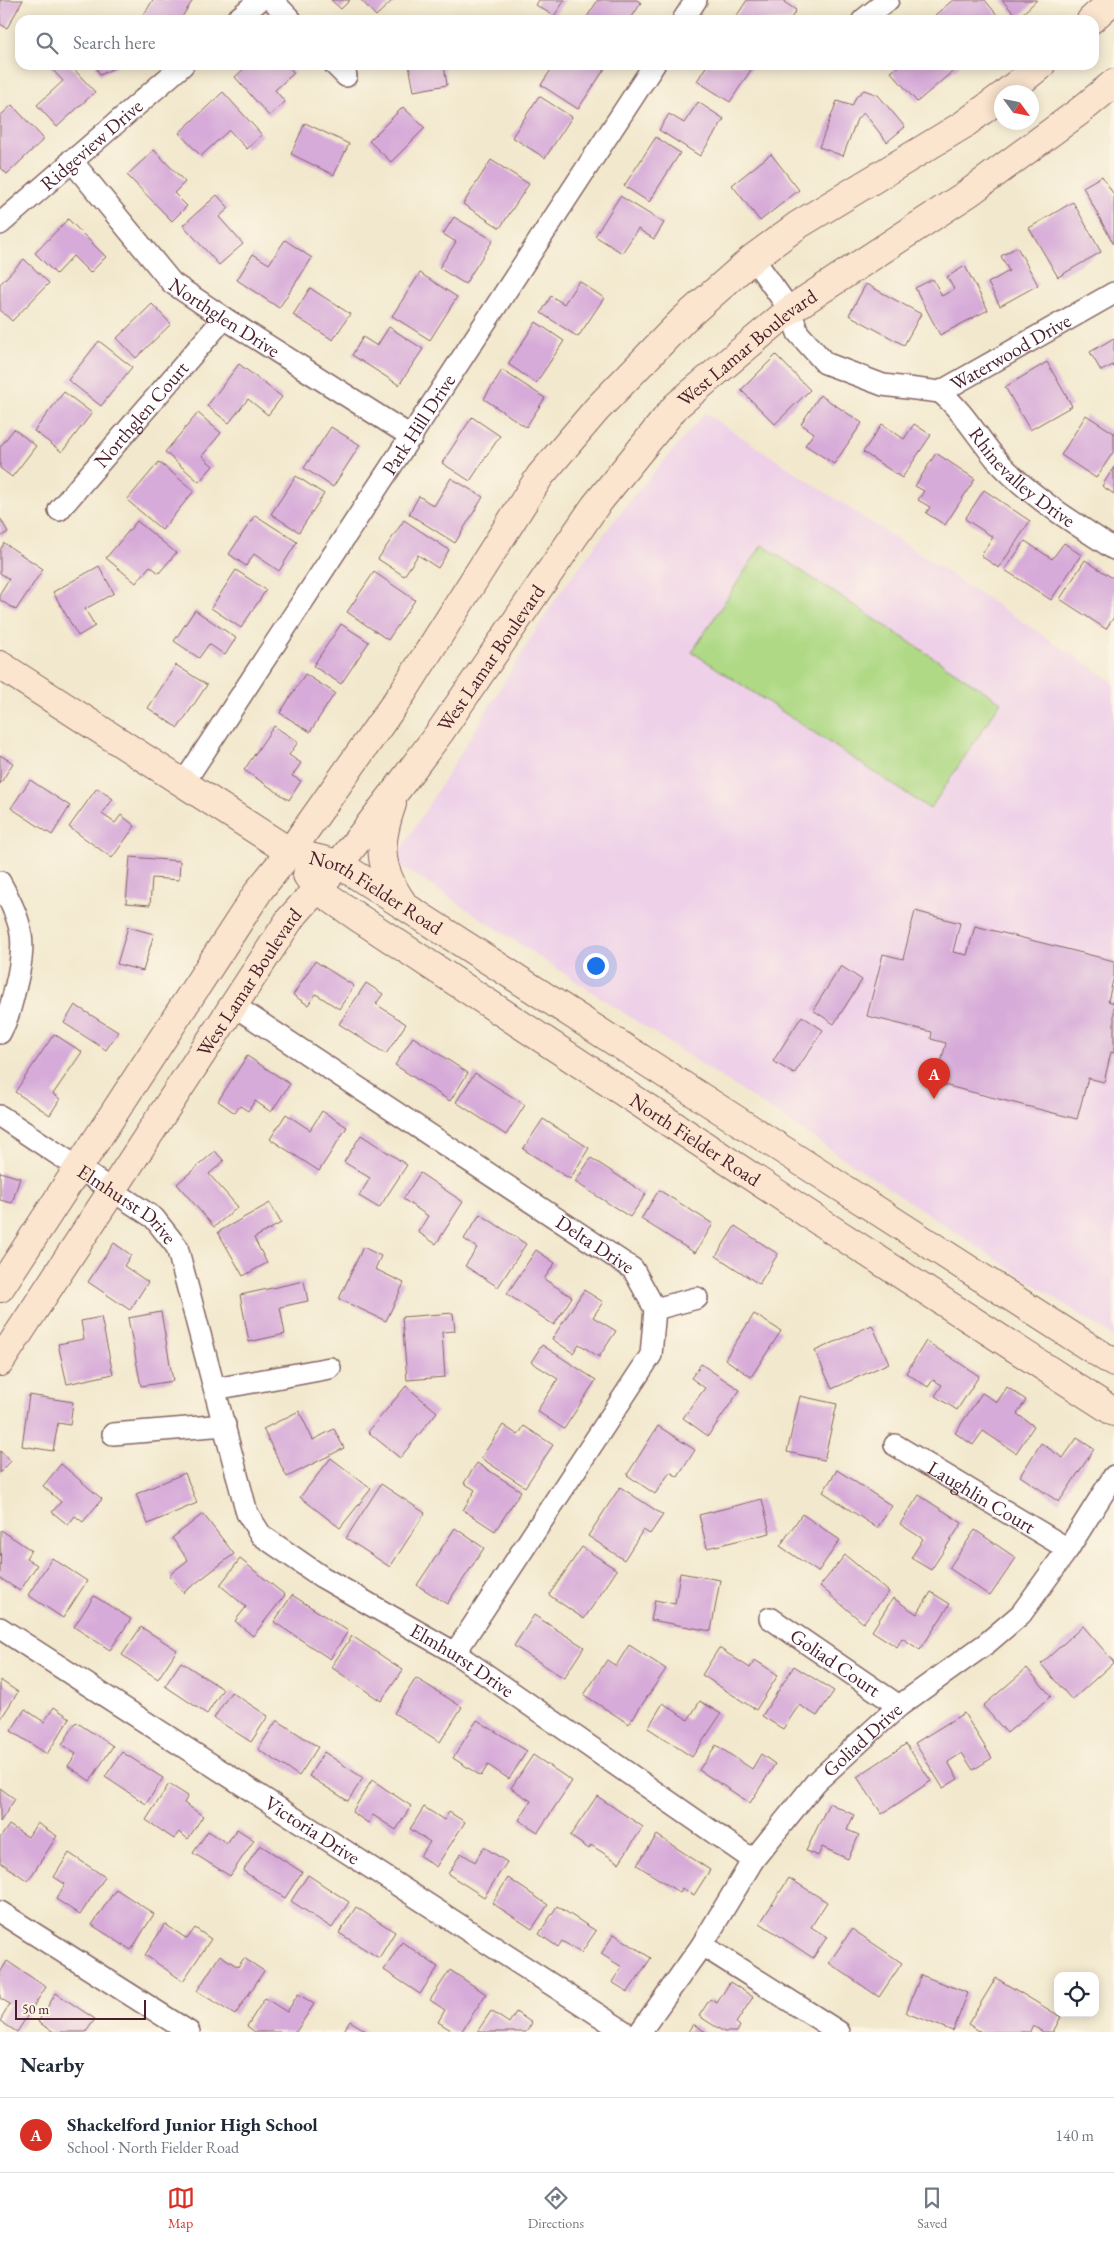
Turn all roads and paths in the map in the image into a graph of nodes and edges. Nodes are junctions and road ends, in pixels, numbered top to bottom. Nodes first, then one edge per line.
1 (260, 0) edge
2 (272, 0) edge
3 (696, 0) edge
4 (888, 0) edge
5 (1113, 0) edge
6 (242, 15) edge
7 (286, 15) edge
8 (686, 15) edge
9 (869, 15) edge
10 (1096, 15) edge
11 (177, 70) edge
12 (651, 70) edge
13 (1035, 70) edge
14 (1114, 83) edge
15 (1016, 85) edge
16 (994, 102) edge
17 (71, 160) junction
18 (0, 224) edge
19 (753, 258) junction
20 (1114, 293) edge
21 (790, 310) junction
22 (224, 318) junction
23 (940, 392) junction
24 (412, 437) junction
25 (59, 510) dead end
26 (1114, 549) edge
27 (0, 664) edge
28 (183, 784) junction
29 (398, 788) junction
30 (290, 852) junction
31 (339, 864) junction
32 (0, 882) edge
33 (317, 889) junction
34 (404, 905) junction
35 (233, 1005) junction
36 (0, 1033) edge
37 (0, 1116) edge
38 (769, 1139) junction
39 (78, 1170) junction
40 (745, 1173) junction
41 (113, 1192) junction
42 (0, 1288) edge
43 (697, 1298) dead end
44 (655, 1309) junction
45 (0, 1362) edge
46 (1114, 1363) edge
47 (330, 1368) dead end
48 (215, 1389) junction
49 (1114, 1412) edge
50 (225, 1425) junction
51 (113, 1434) dead end
52 (895, 1445) dead end
53 (1114, 1476) edge
54 (1068, 1549) junction
55 (770, 1618) dead end
56 (0, 1628) edge
57 (455, 1653) junction
58 (899, 1706) junction
59 (753, 1860) junction
60 (0, 1912) edge
61 (702, 1945) junction
62 (189, 2032) edge
63 (625, 2032) edge
64 (640, 2032) edge
65 (839, 2032) edge

1 - 6 street
2 - 7 street
3 - 8 street
4 - 9 street
5 - 10 main road
11 - 17 street, Ridgeview Drive
12 - 24 street, Park Hill Drive
13 - 15 main road
14 - 21 main road, West Lamar Boulevard
16 - 19 main road, West Lamar Boulevard
17 - 18 street, Ridgeview Drive
17 - 22 street, Northglen Drive
19 - 21 street, Waterwood Drive
19 - 30 main road, West Lamar Boulevard
20 - 23 street, Waterwood Drive
21 - 23 street, Waterwood Drive
21 - 29 main road, West Lamar Boulevard
22 - 24 street, Northglen Drive
22 - 25 street, Northglen Court
23 - 26 street, Rhinevalley Drive
24 - 28 street, Park Hill Drive
27 - 28 main road, North Fielder Road
28 - 30 main road, North Fielder Road
29 - 31 main road, West Lamar Boulevard
29 - 34 main road
30 - 31 main road, North Fielder Road
30 - 33 main road, North Fielder Road
30 - 39 main road, West Lamar Boulevard
31 - 33 main road, West Lamar Boulevard
31 - 34 main road, North Fielder Road
32 - 36 street
33 - 35 main road, West Lamar Boulevard
33 - 40 main road, North Fielder Road
34 - 38 main road, North Fielder Road
35 - 41 main road, West Lamar Boulevard
35 - 44 street, Delta Drive
37 - 39 street, Elmhurst Drive
38 - 40 main road
38 - 46 main road, North Fielder Road
39 - 41 street, Elmhurst Drive
39 - 42 main road, West Lamar Boulevard
40 - 49 main road, North Fielder Road
41 - 45 main road, West Lamar Boulevard
41 - 48 street, Elmhurst Drive
43 - 44 street
44 - 57 street
47 - 48 street
48 - 50 street, Elmhurst Drive
50 - 51 street
50 - 57 street, Elmhurst Drive
52 - 54 street, Laughlin Court
53 - 54 street, Goliad Drive
54 - 58 street, Goliad Drive
55 - 58 street, Goliad Court
56 - 63 street, Victoria Drive
57 - 59 street, Elmhurst Drive
58 - 59 street, Goliad Drive
59 - 61 street, Goliad Drive
60 - 62 street
61 - 64 street, Goliad Drive
61 - 65 street

